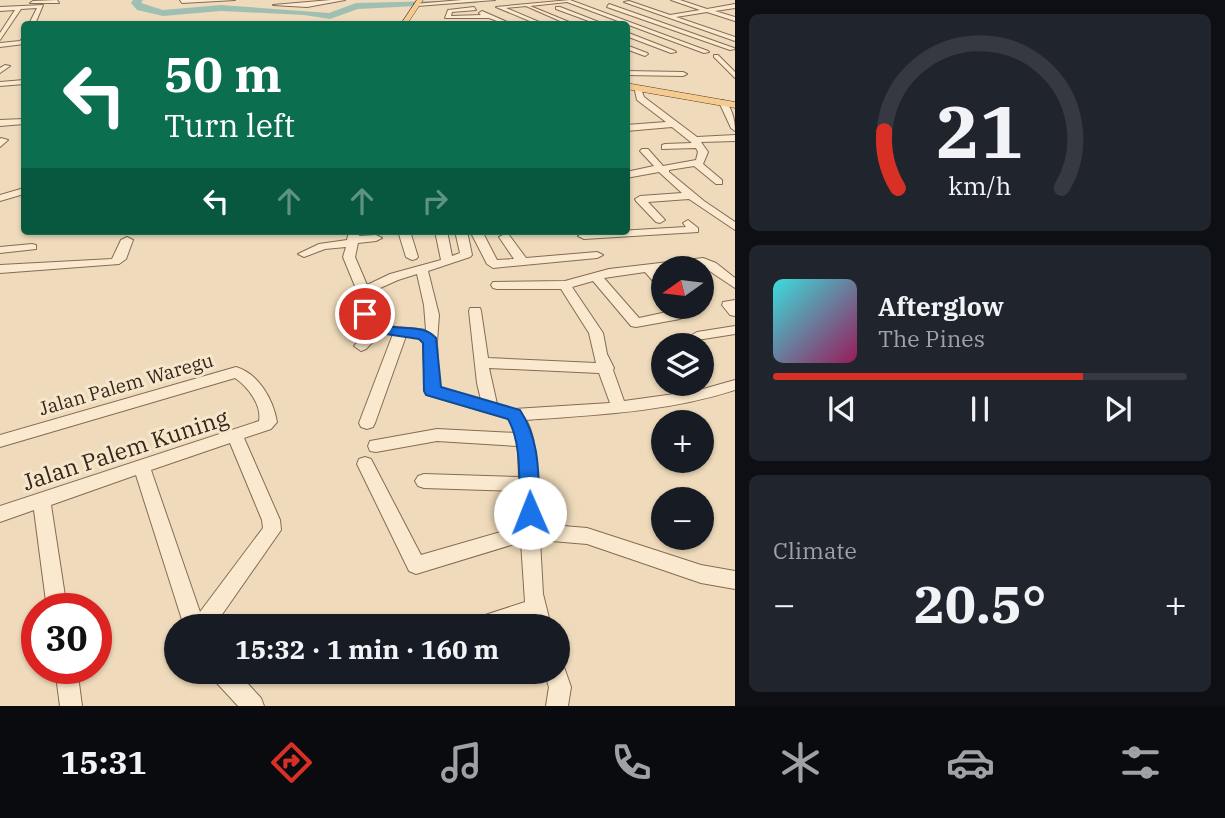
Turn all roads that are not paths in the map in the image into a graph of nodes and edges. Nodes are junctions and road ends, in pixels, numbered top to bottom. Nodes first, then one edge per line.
1 (342, 0) edge
2 (445, 0) edge
3 (492, 0) edge
4 (565, 0) edge
5 (620, 0) edge
6 (646, 0) edge
7 (674, 0) edge
8 (730, 0) edge
9 (182, 1) edge
10 (232, 1) edge
11 (333, 1) edge
12 (484, 1) edge
13 (57, 2) dead end
14 (418, 2) edge
15 (458, 2) junction
16 (305, 3) edge
17 (547, 3) junction
18 (599, 3) dead end
19 (713, 3) dead end
20 (660, 4) dead end
21 (276, 5) edge
22 (524, 5) junction
23 (606, 5) junction
24 (0, 6) edge
25 (735, 6) edge
26 (499, 7) junction
27 (727, 7) junction
28 (19, 8) junction
29 (586, 8) junction
30 (474, 9) junction
31 (673, 9) dead end
32 (708, 10) junction
33 (514, 14) junction
34 (689, 14) junction
35 (491, 17) junction
36 (670, 17) junction
37 (704, 18) dead end
38 (735, 19) edge
39 (649, 20) junction
40 (34, 21) edge
41 (406, 21) edge
42 (501, 21) edge
43 (533, 21) edge
44 (564, 21) edge
45 (593, 21) edge
46 (618, 21) edge
47 (630, 23) edge
48 (630, 26) edge
49 (630, 36) edge
50 (0, 38) edge
51 (735, 38) edge
52 (21, 43) edge
53 (0, 45) edge
54 (630, 48) edge
55 (673, 52) dead end
56 (706, 52) dead end
57 (734, 53) edge
58 (645, 54) dead end
59 (683, 74) dead end
60 (735, 76) edge
61 (21, 82) edge
62 (0, 83) edge
63 (632, 83) edge
64 (723, 103) junction
65 (735, 104) edge
66 (21, 110) dead end
67 (4, 122) edge
68 (674, 124) junction
69 (630, 128) edge
70 (735, 128) edge
71 (735, 138) edge
72 (697, 142) junction
73 (665, 147) dead end
74 (645, 151) dead end
75 (696, 163) junction
76 (662, 170) junction
77 (630, 174) edge
78 (719, 182) dead end
79 (21, 192) edge
80 (691, 196) junction
81 (0, 198) edge
82 (660, 220) dead end
83 (735, 227) edge
84 (630, 231) edge
85 (405, 235) edge
86 (441, 235) edge
87 (462, 235) edge
88 (478, 235) edge
89 (584, 235) edge
90 (505, 237) dead end
91 (354, 238) edge
92 (376, 238) dead end
93 (127, 240) dead end
94 (705, 240) dead end
95 (32, 247) dead end
96 (0, 250) edge
97 (696, 252) dead end
98 (304, 254) dead end
99 (597, 256) junction
100 (700, 256) edge
101 (412, 257) dead end
102 (522, 261) junction
103 (447, 262) junction
104 (421, 268) junction
105 (0, 269) edge
106 (649, 269) joint
107 (714, 269) edge
108 (651, 271) edge
109 (604, 276) junction
110 (497, 285) dead end
111 (565, 285) junction
112 (735, 287) edge
113 (363, 291) junction
114 (735, 304) edge
115 (475, 311) dead end
116 (735, 312) edge
117 (663, 319) edge
118 (378, 328) junction
119 (735, 330) edge
120 (402, 331) junction
121 (714, 333) edge
122 (430, 342) junction
123 (361, 346) dead end
124 (481, 363) junction
125 (607, 368) junction
126 (735, 385) edge
127 (490, 406) junction
128 (619, 408) junction
129 (514, 415) junction
130 (367, 423) dead end
131 (265, 425) joint
132 (235, 436) junction
133 (525, 440) junction
134 (0, 441) edge
135 (376, 446) dead end
136 (365, 464) dead end
137 (142, 468) junction
138 (424, 481) dead end
139 (529, 484) junction
140 (41, 500) junction
141 (0, 514) edge
142 (530, 531) junction
143 (735, 580) edge
144 (55, 593) edge
145 (190, 614) edge
146 (211, 614) edge
147 (539, 614) edge
148 (68, 684) edge
149 (233, 684) edge
150 (559, 684) edge
151 (71, 706) edge
152 (253, 706) edge
153 (557, 706) edge

1 - 11 street
2 - 14 street
3 - 12 street
4 - 17 street
4 - 29 street
5 - 36 street
6 - 20 street
7 - 32 street
8 - 25 street
9 - 10 street
11 - 16 street
12 - 15 street
12 - 26 street
13 - 24 street
14 - 15 street
14 - 41 main road
15 - 30 street
16 - 21 street
17 - 22 street
17 - 45 street
18 - 23 street
19 - 27 street
22 - 26 street
22 - 44 street
23 - 29 street
23 - 39 street
24 - 28 street
25 - 27 street
26 - 33 street
27 - 32 street
28 - 40 street
28 - 50 street
29 - 46 street
30 - 35 street
30 - 35 street
31 - 34 street
32 - 34 street
32 - 38 street
33 - 35 street
33 - 43 street
34 - 36 street
34 - 37 street
35 - 42 street
36 - 39 street
36 - 51 street
39 - 47 street
39 - 57 street
48 - 56 street
49 - 55 street
52 - 53 street
54 - 58 street
57 - 60 street
59 - 63 street
61 - 62 street
63 - 64 main road
63 - 68 street
64 - 65 main road
64 - 70 street
66 - 67 street
68 - 69 street
68 - 72 street
71 - 72 street
72 - 73 street
72 - 75 street
74 - 76 street
75 - 76 street
75 - 78 street
76 - 77 street
76 - 80 street
79 - 81 street
80 - 82 street
80 - 83 street
84 - 94 street
85 - 101 street
86 - 103 street
87 - 103 street
88 - 102 street
89 - 99 street
90 - 102 street
91 - 92 street
91 - 98 street
91 - 113 street
93 - 105 street
95 - 96 street
97 - 100 street
99 - 102 street
99 - 109 street
103 - 104 street
104 - 113 street
104 - 122 street
106 - 108 street
106 - 109 street
107 - 112 street
109 - 111 street
109 - 117 street
110 - 111 street
111 - 125 street
113 - 118 street
114 - 116 street
115 - 124 street
118 - 120 street
118 - 123 street
119 - 121 street
120 - 122 street
120 - 130 street
122 - 127 street
124 - 125 street
124 - 127 street
125 - 128 street
126 - 128 street
127 - 129 street
128 - 129 street
129 - 133 street
131 - 132 street, Jalan Palem Kuning
131 - 134 street, Jalan Palem Waregu
132 - 137 street, Jalan Palem Kuning
132 - 146 street
133 - 135 street
133 - 139 street
136 - 142 street
137 - 140 street, Jalan Palem Kuning
137 - 145 street
138 - 139 street
139 - 142 street
140 - 141 street, Jalan Palem Kuning
140 - 144 street
142 - 143 street
142 - 147 street
148 - 151 street
149 - 152 street
150 - 153 street

